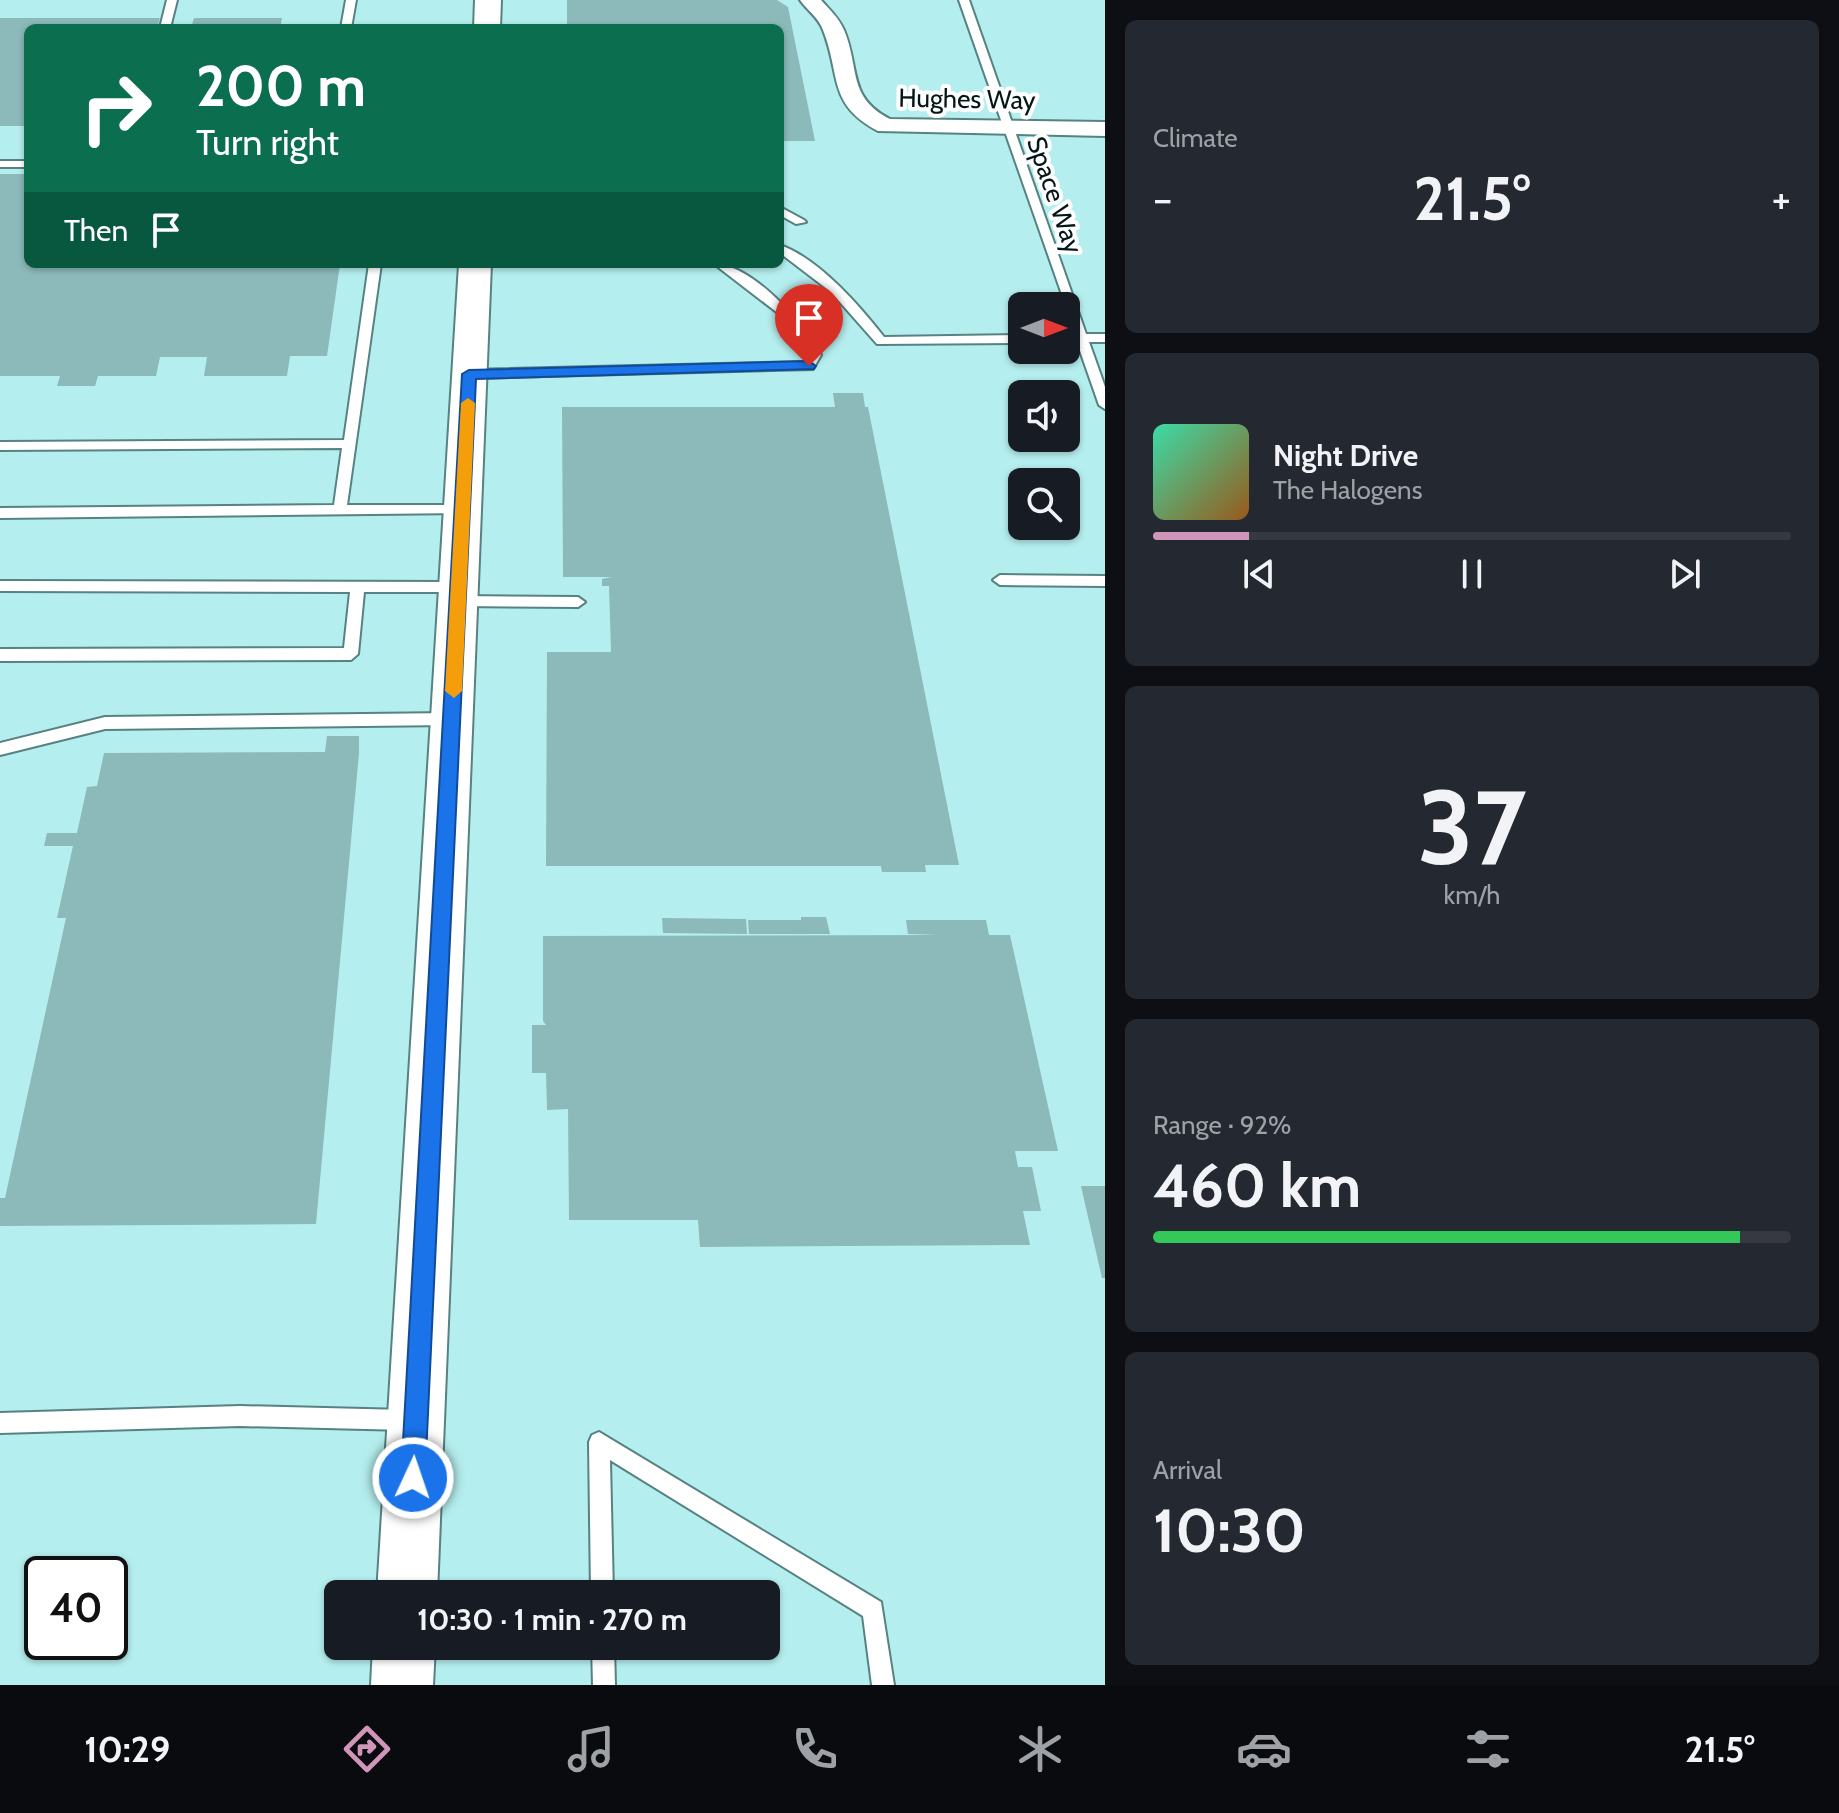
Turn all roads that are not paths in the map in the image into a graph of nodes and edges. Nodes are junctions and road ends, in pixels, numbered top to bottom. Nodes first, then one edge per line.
1 (172, 0) edge
2 (351, 0) edge
3 (488, 0) edge
4 (810, 0) edge
5 (964, 0) edge
6 (166, 24) edge
7 (347, 24) edge
8 (487, 24) edge
9 (1009, 129) junction
10 (1105, 129) edge
11 (0, 164) edge
12 (24, 164) edge
13 (784, 212) edge
14 (800, 222) dead end
15 (784, 251) edge
16 (374, 268) edge
17 (475, 268) edge
18 (725, 268) edge
19 (1082, 338) junction
20 (1105, 338) edge
21 (1008, 339) edge
22 (469, 374) junction
23 (1105, 405) edge
24 (351, 444) junction
25 (0, 446) edge
26 (340, 510) junction
27 (462, 510) junction
28 (0, 513) edge
29 (1000, 580) dead end
30 (1105, 581) edge
31 (0, 586) edge
32 (358, 587) junction
33 (458, 594) junction
34 (578, 602) dead end
35 (0, 655) edge
36 (452, 719) junction
37 (0, 749) edge
38 (416, 1420) junction
39 (0, 1423) edge
40 (408, 1580) edge
41 (602, 1580) edge
42 (403, 1660) edge
43 (603, 1660) edge
44 (402, 1685) edge
45 (604, 1685) edge
46 (883, 1685) edge

1 - 6 lane
2 - 7 lane
3 - 8 street
4 - 9 street, Hughes Way
5 - 9 lane, Space Way
9 - 10 street, Hughes Way
9 - 19 lane, Space Way
11 - 12 lane
13 - 14 lane
15 - 21 lane
16 - 24 lane
17 - 22 street
18 - 22 lane
19 - 20 lane
19 - 23 lane, Space Way
22 - 27 street
24 - 25 lane
24 - 26 lane
26 - 27 lane
26 - 28 lane
27 - 33 street
29 - 30 lane
31 - 32 lane
32 - 33 lane
32 - 35 lane
33 - 34 lane
33 - 36 street
36 - 37 lane
36 - 38 street
38 - 39 lane
38 - 40 street
41 - 46 lane
42 - 44 street
43 - 45 lane

